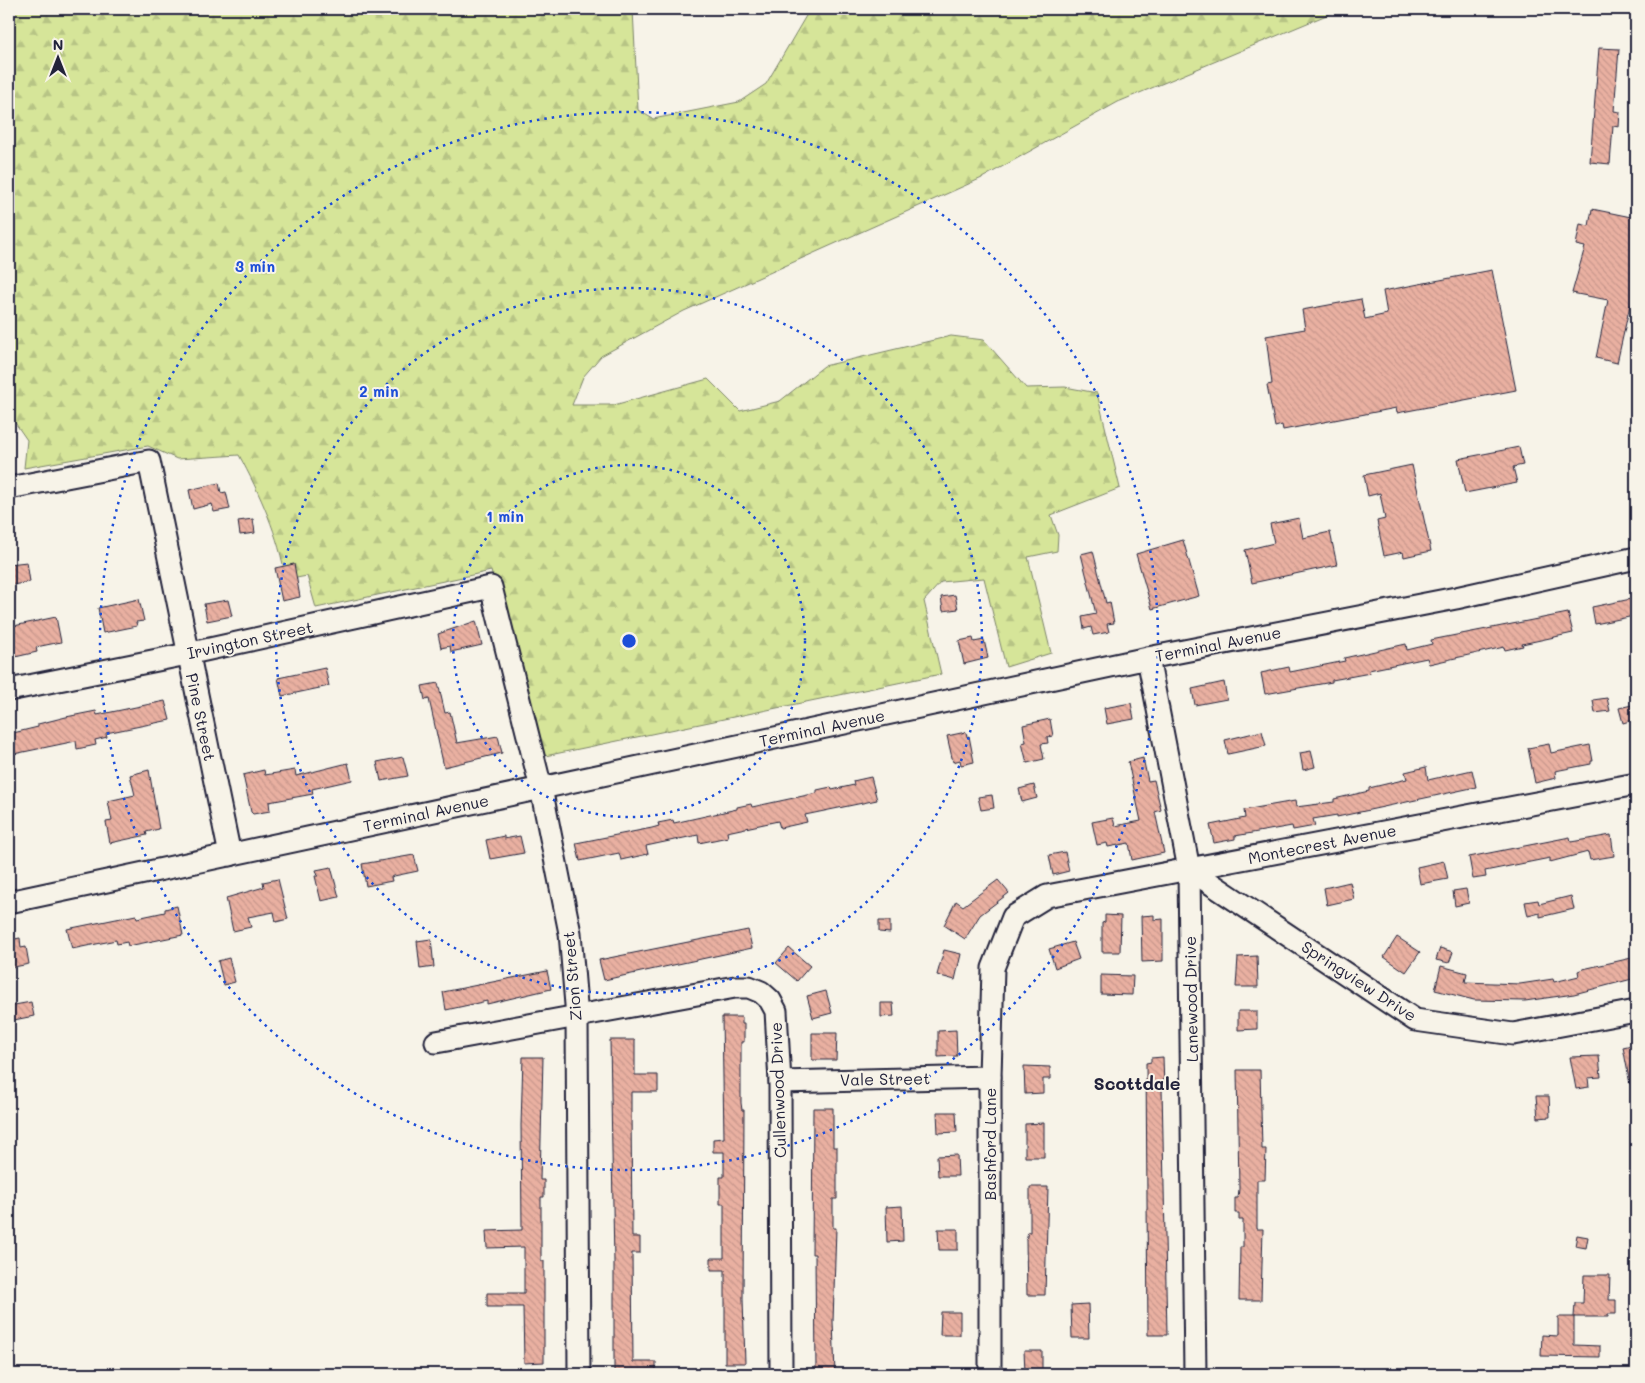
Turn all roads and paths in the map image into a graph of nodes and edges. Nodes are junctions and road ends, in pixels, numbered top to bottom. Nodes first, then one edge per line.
1 (9, 488) edge
2 (1636, 558) edge
3 (491, 587) joint
4 (187, 654) junction
5 (1148, 658) junction
6 (9, 690) edge
7 (1636, 784) edge
8 (541, 788) junction
9 (230, 854) junction
10 (1189, 869) junction
11 (9, 902) edge
12 (1014, 917) joint
13 (1636, 1010) edge
14 (577, 1017) junction
15 (436, 1042) dead end
16 (990, 1077) junction
17 (780, 1082) junction
18 (579, 1374) edge
19 (780, 1374) edge
20 (990, 1374) edge
21 (1195, 1374) edge

1 - 4 street, Pine Street
2 - 5 street, Terminal Avenue
3 - 4 street, Irvington Street
3 - 8 street, Zion Street
4 - 6 street, Irvington Street
4 - 9 street, Pine Street
5 - 8 street, Terminal Avenue
5 - 10 street, Lanewood Drive
7 - 10 street, Montecrest Avenue
8 - 9 street, Terminal Avenue
8 - 14 street, Zion Street
9 - 11 street, Terminal Avenue
10 - 12 street, Montecrest Avenue
10 - 13 street, Springview Drive
10 - 21 street, Lanewood Drive
12 - 16 street, Bashford Lane
14 - 15 street, Cullenwood Drive
14 - 17 street, Cullenwood Drive
14 - 18 street, Zion Street
16 - 17 street, Vale Street
16 - 20 street, Bashford Lane
17 - 19 street, Cullenwood Drive

